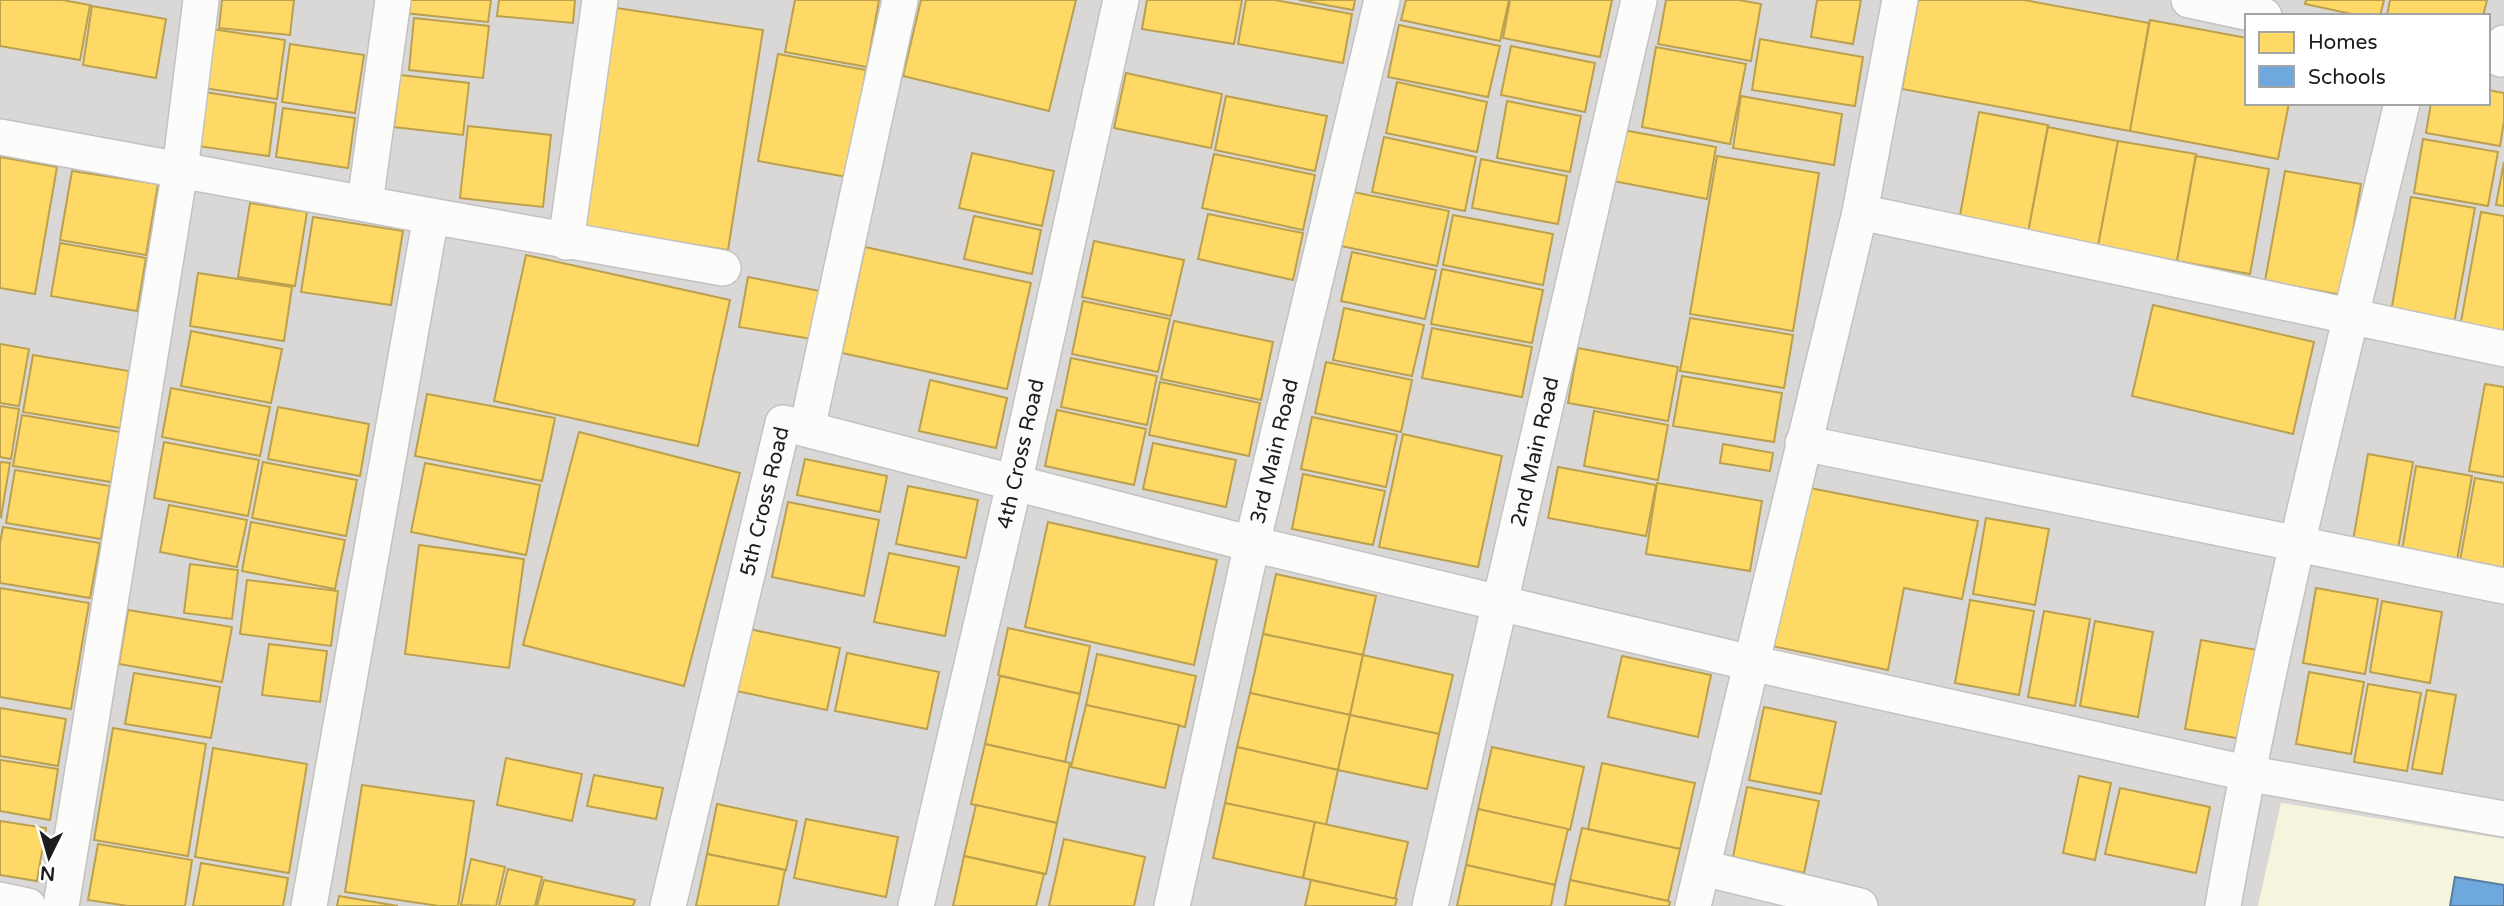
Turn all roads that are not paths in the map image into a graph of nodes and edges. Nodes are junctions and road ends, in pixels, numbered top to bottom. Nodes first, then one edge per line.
1 (201, 0) edge
2 (393, 0) edge
3 (600, 0) edge
4 (900, 0) edge
5 (1121, 0) edge
6 (1382, 0) edge
7 (1639, 0) edge
8 (1900, 0) edge
9 (2189, 0) edge
10 (2255, 14) edge
11 (2402, 105) edge
12 (0, 137) edge
13 (180, 170) junction
14 (365, 203) junction
15 (1860, 212) junction
16 (431, 216) junction
17 (566, 242) junction
18 (723, 268) dead end
19 (2351, 317) junction
20 (2504, 349) edge
21 (807, 429) junction
22 (1803, 443) junction
23 (1014, 484) junction
24 (2296, 542) junction
25 (1252, 544) junction
26 (2504, 586) edge
27 (1500, 602) junction
28 (1751, 663) junction
29 (2246, 773) junction
30 (2504, 819) edge
31 (1703, 868) junction
32 (0, 900) edge
33 (28, 906) edge
34 (61, 906) edge
35 (309, 906) edge
36 (668, 906) edge
37 (915, 906) edge
38 (1172, 906) edge
39 (1430, 906) edge
40 (1693, 906) edge
41 (1860, 906) edge
42 (2223, 906) edge

1 - 13 street
2 - 14 street
3 - 17 street
4 - 21 street, 5th Cross Road
5 - 23 street, 4th Cross Road
6 - 25 street, 3rd Main Road
7 - 27 street, 2nd Main Road
8 - 15 street
9 - 10 street
11 - 19 street
12 - 13 street
13 - 14 street
13 - 34 street
14 - 16 street
15 - 19 street
15 - 22 street
16 - 17 street
16 - 35 street
17 - 18 street
19 - 20 street
19 - 24 street
21 - 23 street
21 - 36 street, 5th Cross Road
22 - 24 street
22 - 28 street
23 - 25 street
23 - 37 street, 4th Cross Road
24 - 26 street
24 - 29 street
25 - 27 street
25 - 38 street, 3rd Main Road
27 - 28 street
27 - 39 street, 2nd Main Road
28 - 29 street
28 - 31 street
29 - 30 street
29 - 42 street
31 - 40 street
31 - 41 street
32 - 33 street

